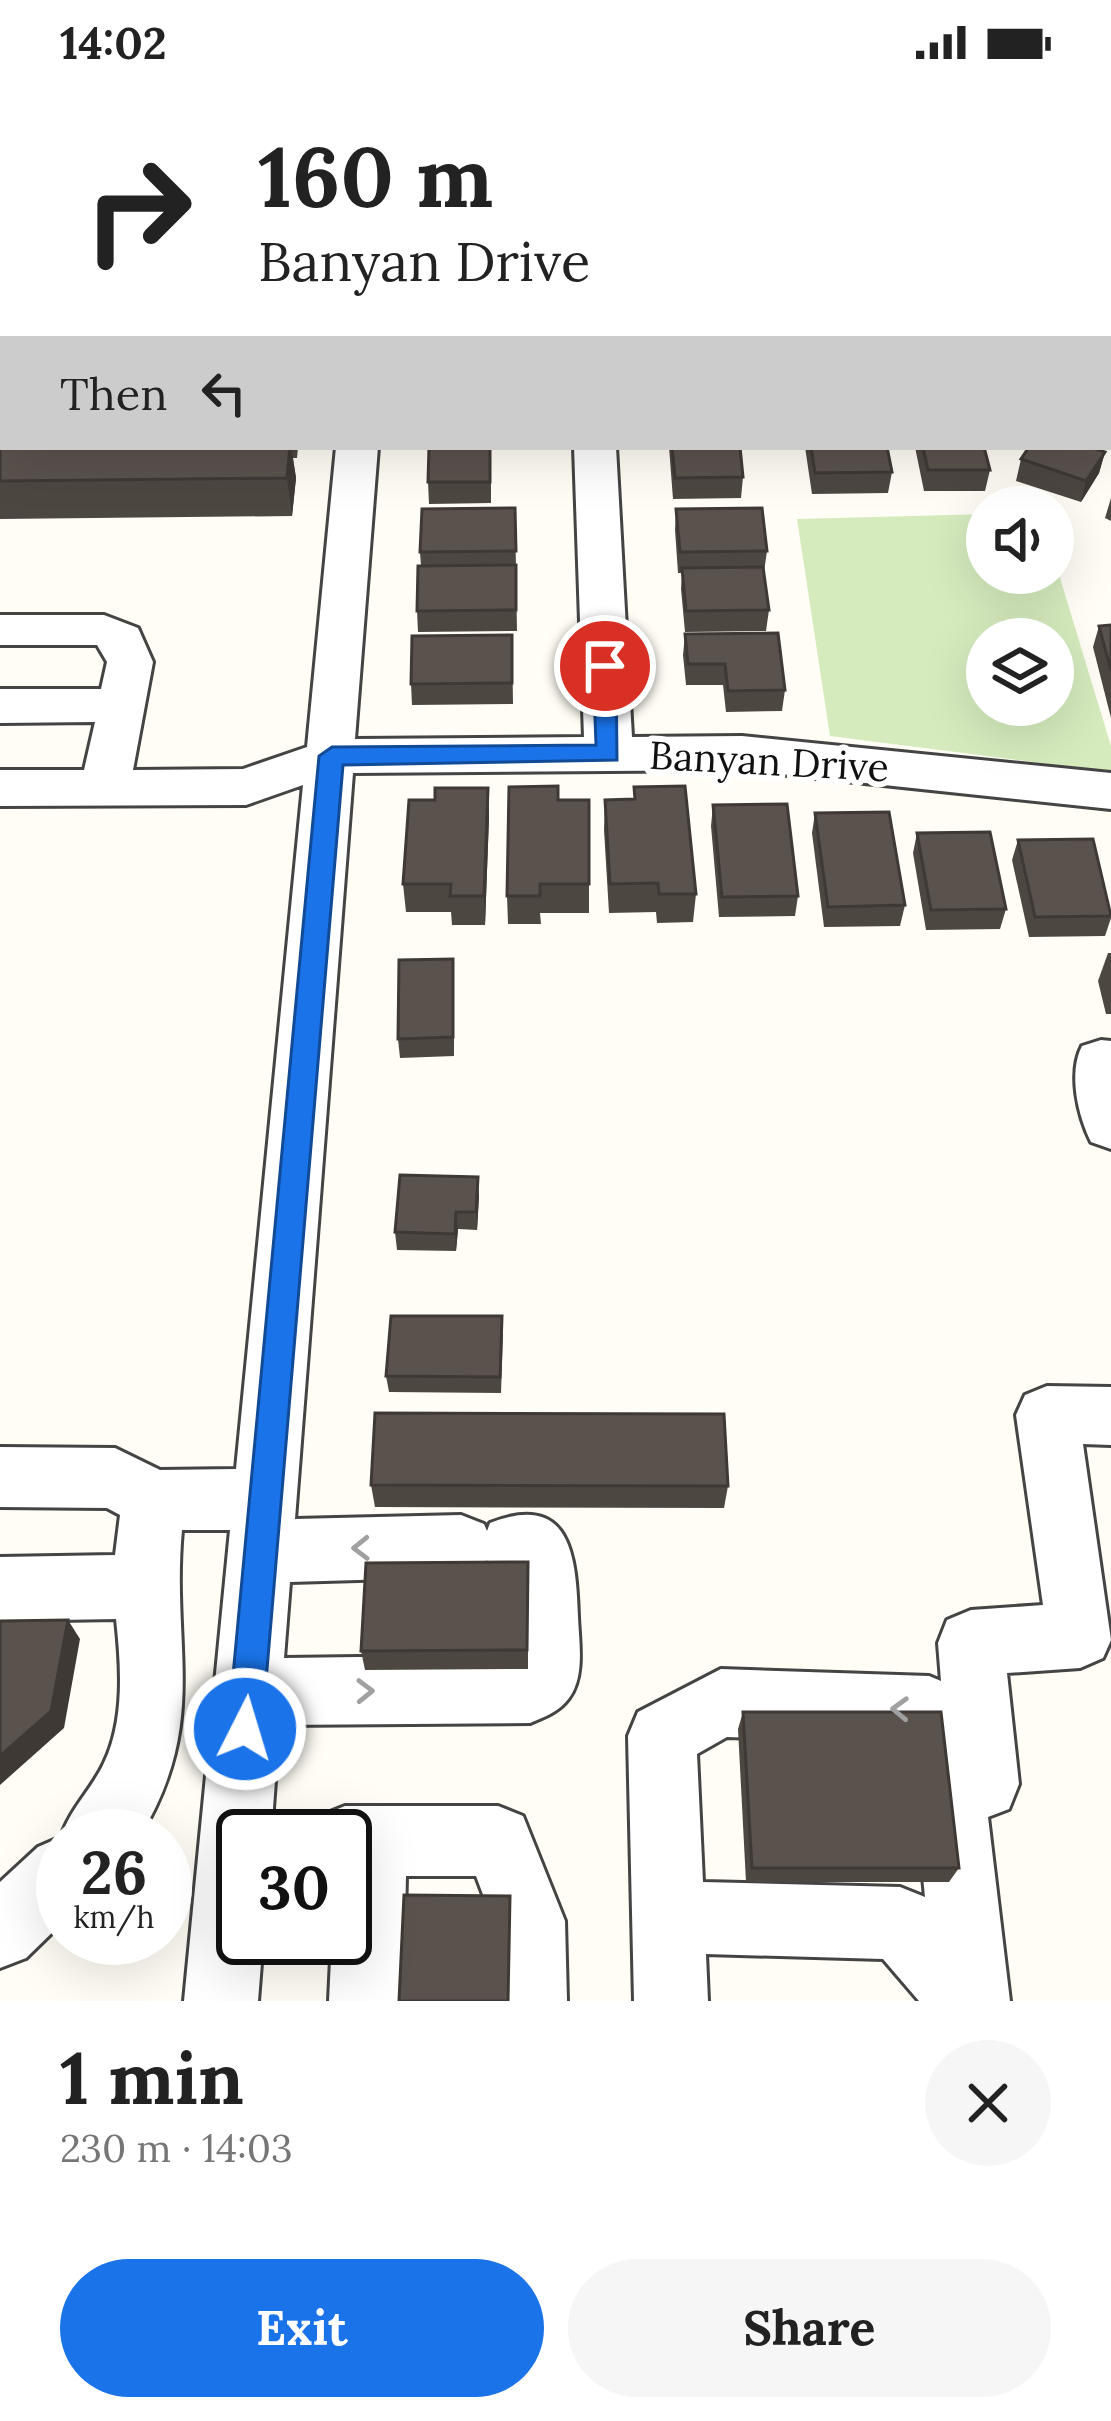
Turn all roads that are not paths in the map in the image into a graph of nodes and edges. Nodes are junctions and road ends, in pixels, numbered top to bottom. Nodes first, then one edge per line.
1 (357, 450) edge
2 (596, 450) edge
3 (0, 630) edge
4 (122, 705) junction
5 (0, 706) edge
6 (609, 754) junction
7 (332, 756) junction
8 (0, 788) edge
9 (105, 788) junction
10 (1111, 791) edge
11 (1111, 1063) edge
12 (1111, 1126) edge
13 (1111, 1415) edge
14 (0, 1477) edge
15 (153, 1500) junction
16 (263, 1525) junction
17 (144, 1587) junction
18 (0, 1589) edge
19 (248, 1692) junction
20 (116, 1809) edge
21 (241, 1809) edge
22 (372, 1840) edge
23 (36, 1898) edge
24 (668, 1917) junction
25 (0, 1932) edge
26 (225, 1965) edge
27 (364, 1965) edge
28 (221, 2001) edge
29 (366, 2001) edge
30 (530, 2001) edge
31 (671, 2001) edge
32 (970, 2001) edge
33 (1010, 2001) edge

1 - 7 street
2 - 6 street
3 - 4 street
4 - 5 street
4 - 9 street
6 - 7 street, Banyan Drive
6 - 10 street, Banyan Drive
7 - 9 street, Banyan Drive
7 - 16 street
8 - 9 street, Banyan Drive
11 - 12 street
13 - 33 street
14 - 15 street
15 - 16 street
15 - 17 street
16 - 19 street
19 -> 16 street
17 - 18 street
17 - 20 street
19 - 21 street
22 - 30 street
23 - 25 street
24 - 31 street
24 - 32 street
32 -> 24 street
26 - 28 street
27 - 29 street

